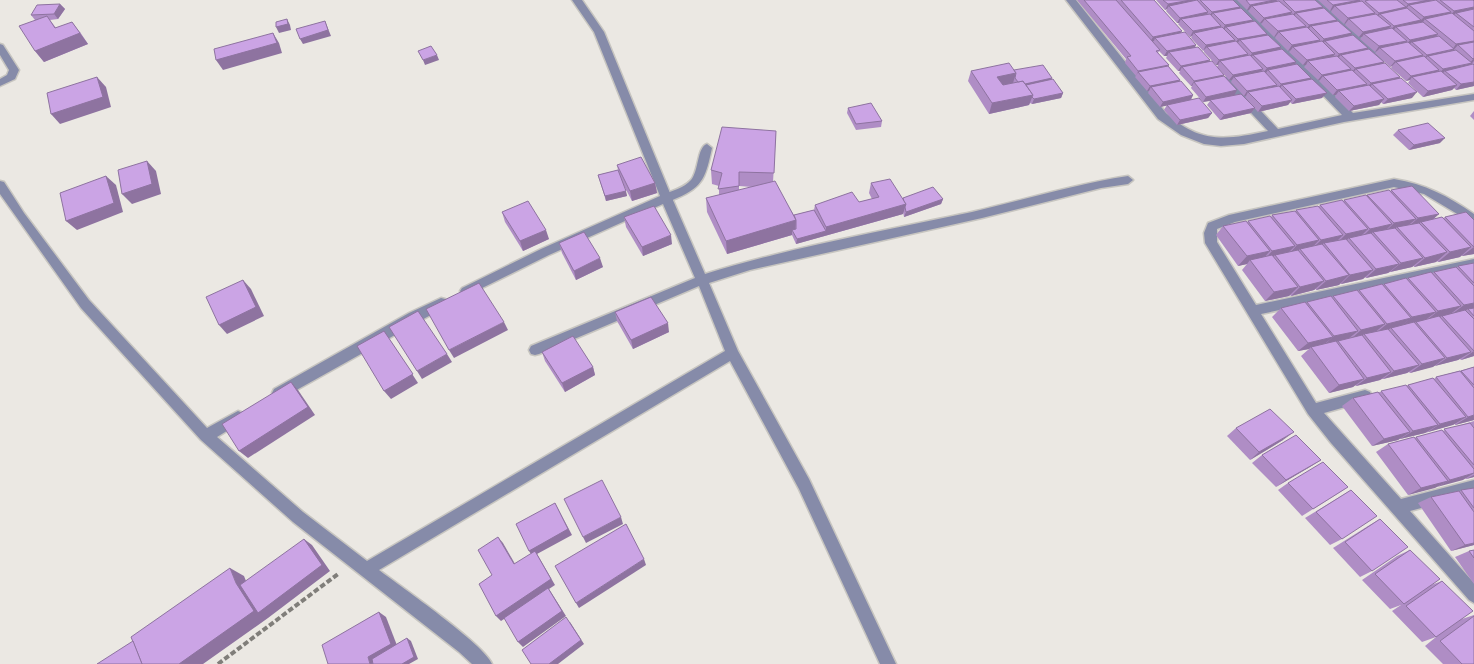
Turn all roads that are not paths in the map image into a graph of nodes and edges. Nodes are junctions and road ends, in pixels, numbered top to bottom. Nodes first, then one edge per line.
1 (577, 0) edge
2 (1072, 0) edge
3 (1236, 0) edge
4 (1316, 0) edge
5 (0, 47) edge
6 (1386, 65) edge
7 (1216, 70) edge
8 (0, 83) edge
9 (1474, 98) edge
10 (1351, 118) junction
11 (1275, 132) junction
12 (707, 148) dead end
13 (1128, 180) dead end
14 (0, 185) edge
15 (666, 198) junction
16 (1474, 220) edge
17 (1474, 264) edge
18 (702, 280) junction
19 (1253, 311) junction
20 (535, 350) dead end
21 (732, 353) junction
22 (1378, 393) edge
23 (266, 401) edge
24 (1313, 410) junction
25 (249, 411) edge
26 (206, 436) junction
27 (1474, 487) edge
28 (1398, 506) junction
29 (366, 570) junction
30 (1474, 595) edge
31 (484, 664) edge
32 (888, 664) edge

1 - 15 street
2 - 11 street
3 - 10 street
4 - 6 street
5 - 8 street
7 - 11 street
9 - 10 street
10 - 11 street
12 - 15 street
13 - 18 street
14 - 26 street
15 - 18 street
15 - 23 street
16 - 19 street
17 - 19 street
18 - 20 street
18 - 21 street
19 - 24 street
21 - 29 street
21 - 32 street
22 - 24 street
24 - 28 street
25 - 26 street
26 - 29 street
27 - 28 street
28 - 30 street
29 - 31 street

